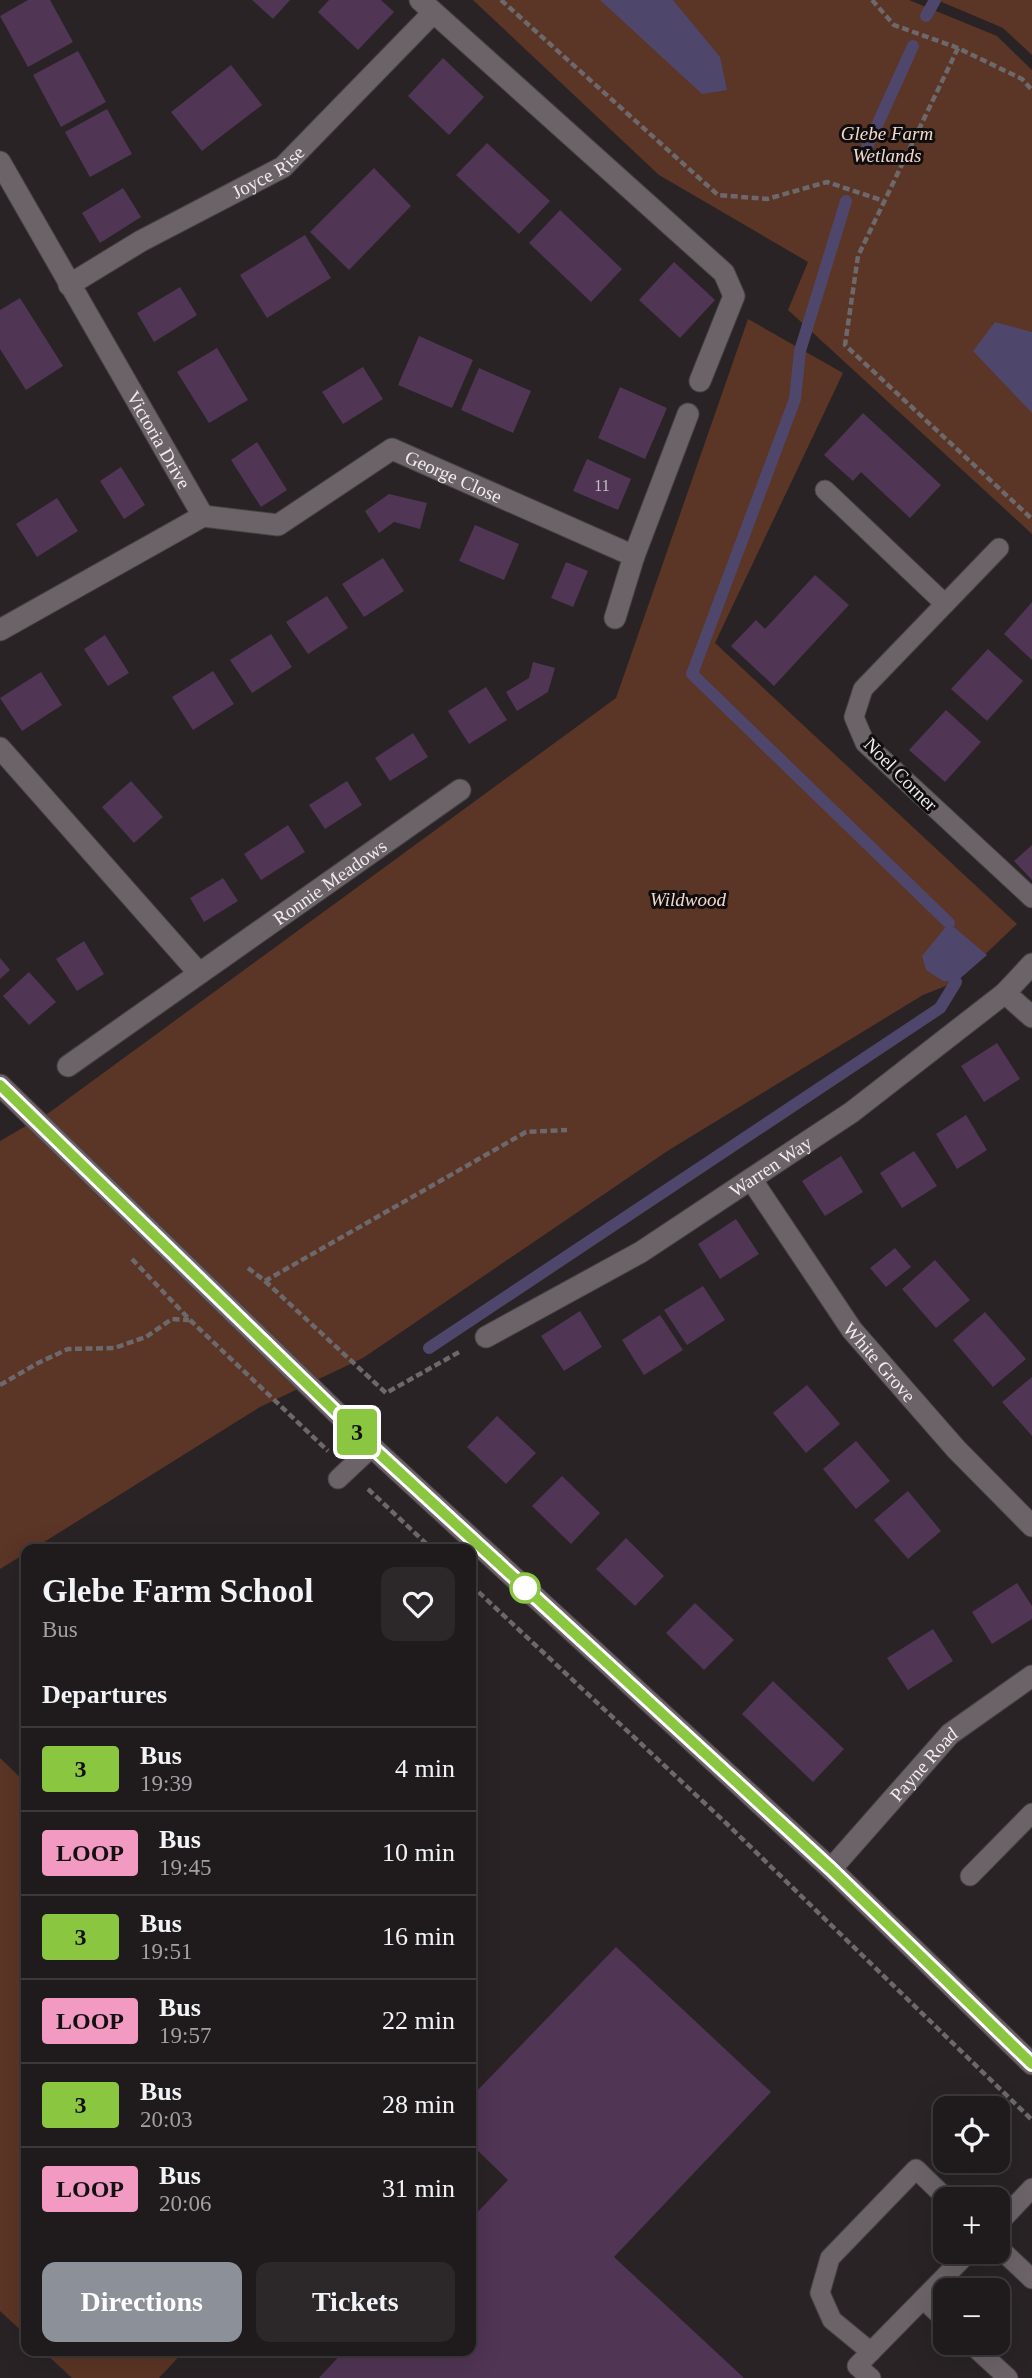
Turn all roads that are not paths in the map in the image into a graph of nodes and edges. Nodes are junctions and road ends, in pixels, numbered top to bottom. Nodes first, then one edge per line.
1 (426, 6) edge
2 (0, 162) edge
3 (69, 285) junction
4 (701, 381) dead end
5 (688, 414) dead end
6 (825, 490) dead end
7 (203, 516) junction
8 (999, 548) dead end
9 (634, 556) junction
10 (945, 604) junction
11 (615, 618) dead end
12 (0, 630) edge
13 (0, 748) edge
14 (460, 790) dead end
15 (1032, 898) edge
16 (1032, 964) edge
17 (198, 972) junction
18 (1005, 993) junction
19 (1032, 1017) edge
20 (68, 1066) dead end
21 (0, 1085) edge
22 (751, 1179) junction
23 (486, 1337) road end
24 (372, 1447) junction
25 (338, 1479) dead end
26 (1032, 1526) edge
27 (1032, 1676) edge
28 (1032, 1813) edge
29 (831, 1869) junction
30 (970, 1876) dead end
31 (1032, 2064) edge
32 (935, 2187) edge
33 (1032, 2188) edge
34 (1010, 2211) edge
35 (1010, 2258) edge
36 (957, 2264) edge
37 (1032, 2278) edge
38 (923, 2299) junction
39 (933, 2309) edge
40 (871, 2352) junction
41 (983, 2355) edge
42 (870, 2378) edge
43 (1008, 2378) edge

1 - 3 street, Joyce Rise
1 - 4 street
2 - 3 street, Victoria Drive
3 - 7 street, Victoria Drive
5 - 9 street
6 - 10 lane
7 - 9 street, George Close
7 - 12 street
8 - 10 lane, Noel Corner
9 - 11 street
10 - 15 lane, Noel Corner
13 - 17 street
14 - 17 street, Ronnie Meadows
16 - 18 street, Warren Way
17 - 20 street, Ronnie Meadows
18 - 19 street
18 - 22 street, Warren Way
21 - 24 street
22 - 23 street, Warren Way
22 - 26 street, White Grove
24 - 25 lane
24 - 29 street
27 - 29 street, Payne Road
28 - 30 lane
29 - 31 street
32 - 40 lane
33 - 34 lane
35 - 37 lane
36 - 38 lane
38 - 39 lane
38 - 40 lane
40 - 42 lane
41 - 43 lane

